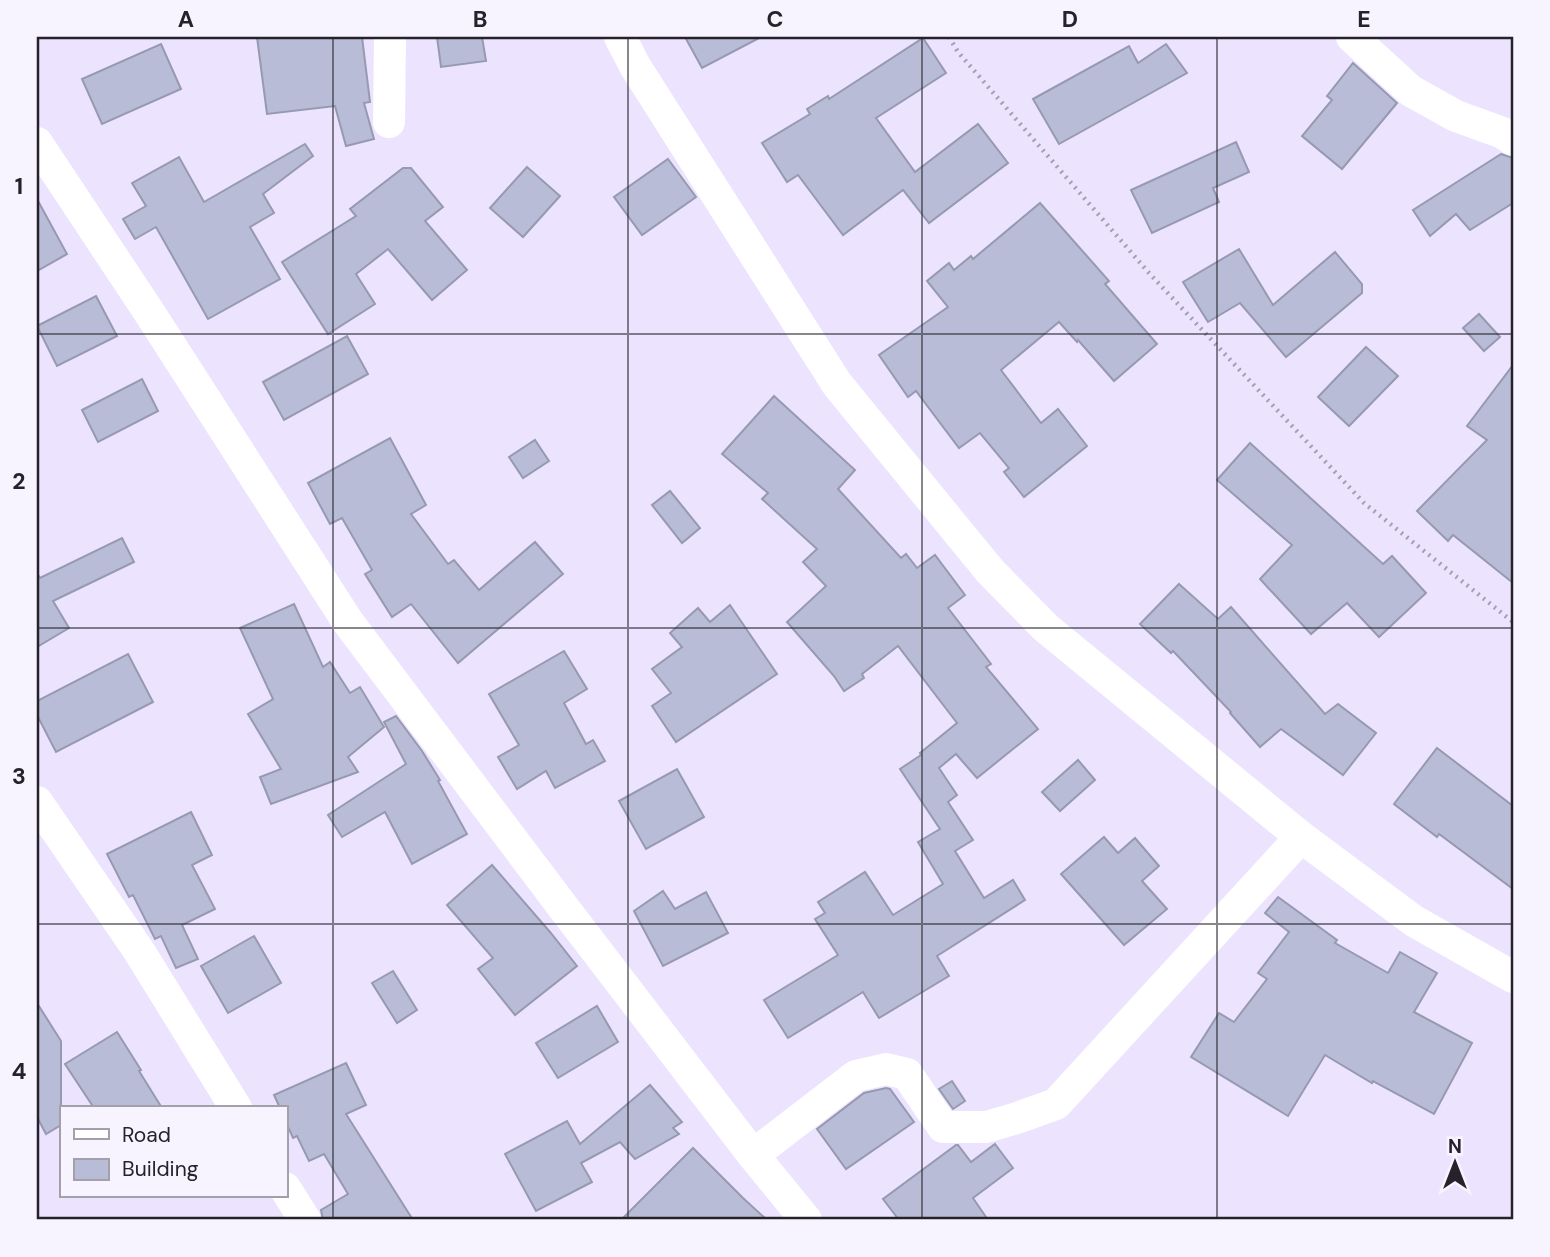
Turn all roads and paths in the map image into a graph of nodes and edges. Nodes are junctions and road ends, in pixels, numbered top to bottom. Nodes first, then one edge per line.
1 (390, 37) edge
2 (620, 37) edge
3 (949, 37) edge
4 (1352, 37) edge
5 (389, 122) dead end
6 (1513, 140) edge
7 (37, 143) edge
8 (1513, 622) edge
9 (37, 802) edge
10 (1301, 837) junction
11 (1513, 977) edge
12 (235, 1106) edge
13 (753, 1155) junction
14 (287, 1191) edge
15 (305, 1220) edge
16 (806, 1220) edge

1 - 5 street
2 - 10 street
3 - 8 path
4 - 6 street
7 - 13 street
9 - 12 street
10 - 11 street
10 - 13 street
13 - 16 street
14 - 15 street

